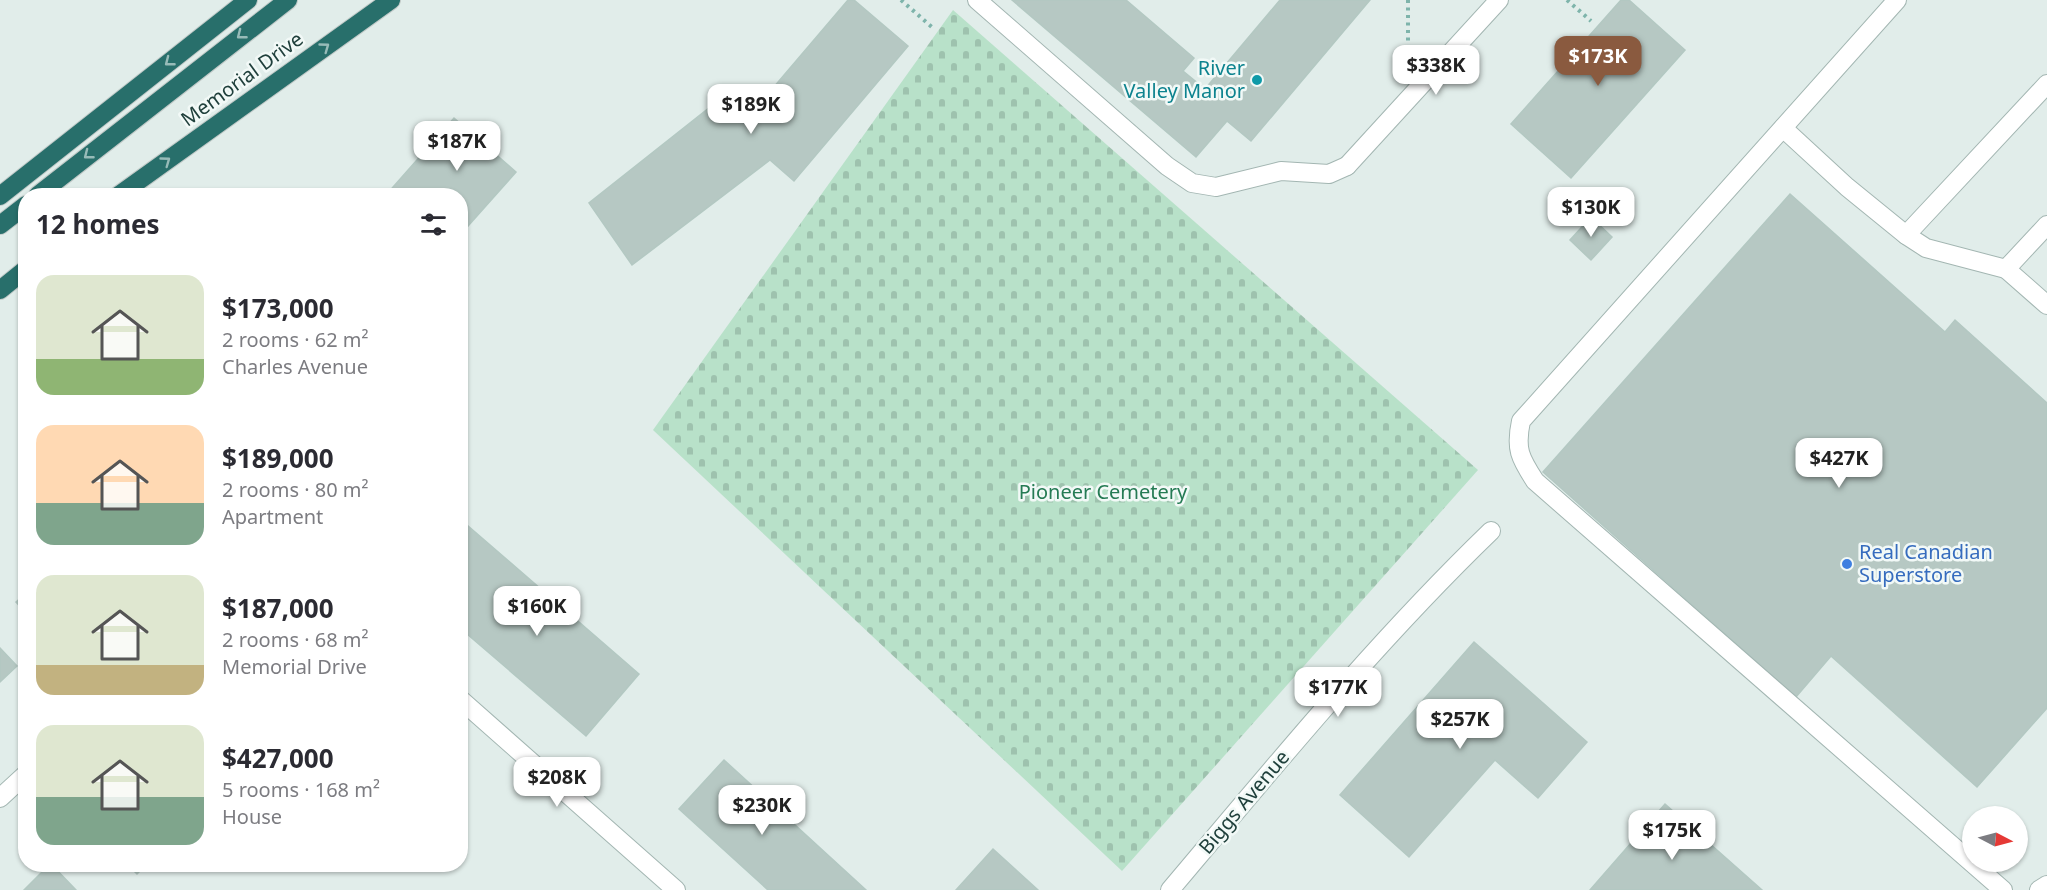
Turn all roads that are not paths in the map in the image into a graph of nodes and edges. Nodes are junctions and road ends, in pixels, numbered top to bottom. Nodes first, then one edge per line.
1 (248, 0) edge
2 (288, 0) edge
3 (391, 0) edge
4 (977, 0) edge
5 (1499, 0) edge
6 (1897, 0) edge
7 (2047, 84) edge
8 (1783, 128) junction
9 (47, 188) edge
10 (129, 188) edge
11 (0, 196) edge
12 (18, 211) edge
13 (0, 225) edge
14 (2047, 225) edge
15 (1906, 236) junction
16 (2006, 269) junction
17 (18, 275) edge
18 (0, 290) edge
19 (2047, 305) edge
20 (1491, 531) dead end
21 (468, 706) edge
22 (18, 781) edge
23 (0, 798) edge
24 (2047, 885) edge
25 (676, 890) edge
26 (1170, 890) edge
27 (2003, 890) edge
28 (2039, 890) edge

1 -> 11 highway
2 -> 9 highway, Memorial Drive
10 -> 3 highway, Memorial Drive
4 - 5 street
6 - 8 street
7 - 15 street
8 - 15 street
8 - 27 street
12 - 13 highway
14 - 16 street
15 - 16 street
16 - 19 street
17 - 18 highway
20 - 26 street, Biggs Avenue
21 - 25 street
22 - 23 street
24 - 28 street

